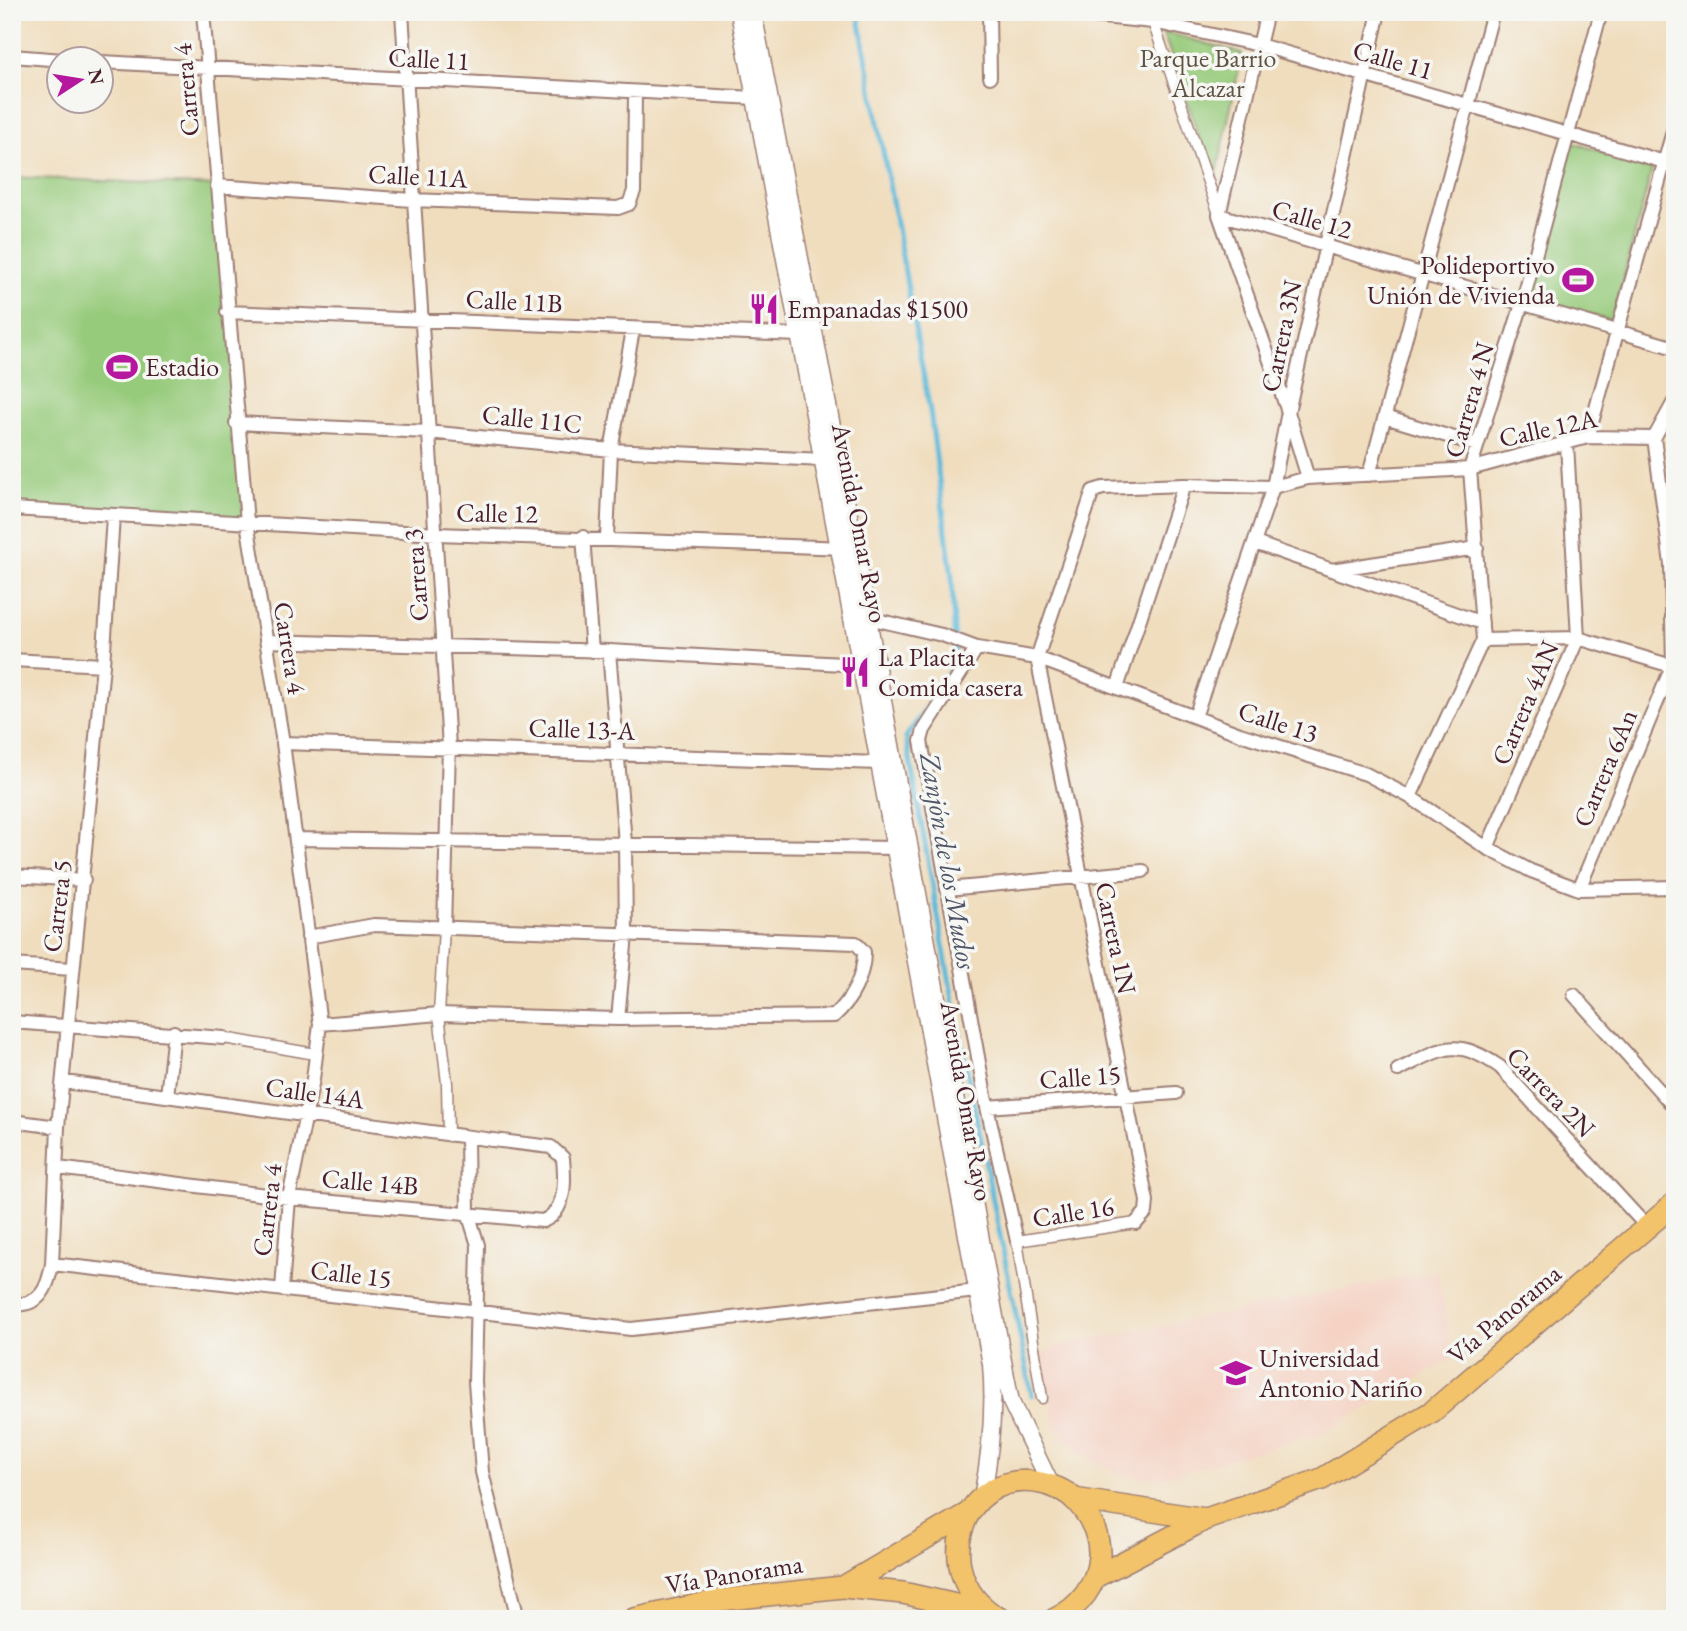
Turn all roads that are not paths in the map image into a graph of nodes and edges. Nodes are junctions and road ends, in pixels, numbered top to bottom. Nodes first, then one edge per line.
1 (203, 12) edge
2 (402, 12) edge
3 (739, 12) edge
4 (753, 12) edge
5 (989, 12) edge
6 (1053, 12) edge
7 (1267, 12) edge
8 (1379, 12) edge
9 (1493, 12) edge
10 (1601, 12) edge
11 (1154, 17) edge
12 (1259, 45) junction
13 (12, 56) edge
14 (46, 59) edge
15 (116, 63) edge
16 (207, 70) junction
17 (1364, 75) junction
18 (990, 77) dead end
19 (405, 80) junction
20 (635, 93) junction
21 (755, 98) junction
22 (1466, 105) junction
23 (1675, 124) edge
24 (1567, 134) junction
25 (1670, 164) edge
26 (217, 186) junction
27 (412, 200) junction
28 (1219, 215) junction
29 (1324, 246) junction
30 (1422, 275) junction
31 (1522, 304) junction
32 (227, 312) junction
33 (420, 320) junction
34 (632, 330) junction
35 (1619, 332) junction
36 (800, 335) junction
37 (1675, 348) edge
38 (1675, 400) edge
39 (1288, 412) junction
40 (1385, 417) junction
41 (236, 423) junction
42 (428, 432) junction
43 (1588, 437) junction
44 (1654, 438) junction
45 (1567, 444) junction
46 (1477, 445) junction
47 (611, 450) junction
48 (824, 460) junction
49 (1470, 469) junction
50 (1369, 475) junction
51 (1308, 478) junction
52 (1184, 485) junction
53 (1273, 487) junction
54 (12, 509) edge
55 (113, 517) junction
56 (247, 522) junction
57 (437, 534) junction
58 (583, 537) junction
59 (607, 538) junction
60 (1255, 543) junction
61 (848, 548) junction
62 (1476, 548) junction
63 (1330, 570) junction
64 (861, 619) junction
65 (1482, 623) junction
66 (1577, 638) junction
67 (1483, 640) junction
68 (266, 641) junction
69 (444, 647) junction
70 (977, 648) junction
71 (592, 650) junction
72 (609, 651) junction
73 (1037, 658) junction
74 (12, 660) edge
75 (103, 665) junction
76 (862, 665) junction
77 (1674, 666) edge
78 (1117, 688) junction
79 (1195, 717) junction
80 (283, 743) junction
81 (449, 747) junction
82 (618, 753) junction
83 (879, 763) junction
84 (1410, 797) junction
85 (296, 839) junction
86 (446, 841) junction
87 (625, 843) junction
88 (895, 848) junction
89 (1487, 848) junction
90 (1143, 871) dead end
91 (12, 876) edge
92 (1080, 879) junction
93 (84, 880) junction
94 (1675, 887) edge
95 (947, 889) junction
96 (1579, 889) junction
97 (444, 928) junction
98 (626, 934) junction
99 (309, 937) junction
100 (12, 965) edge
101 (72, 969) junction
102 (1574, 995) dead end
103 (439, 1014) junction
104 (618, 1019) junction
105 (12, 1022) edge
106 (320, 1024) junction
107 (67, 1027) junction
108 (174, 1032) junction
109 (224, 1038) joint
110 (315, 1054) junction
111 (1398, 1070) dead end
112 (64, 1082) junction
113 (1176, 1093) dead end
114 (167, 1096) junction
115 (1127, 1096) junction
116 (987, 1107) junction
117 (1675, 1108) edge
118 (304, 1113) junction
119 (12, 1121) edge
120 (58, 1127) junction
121 (447, 1136) junction
122 (467, 1137) junction
123 (58, 1168) junction
124 (289, 1198) junction
125 (1675, 1202) edge
126 (468, 1213) junction
127 (551, 1217) joint
128 (1136, 1223) joint
129 (1648, 1228) junction
130 (1017, 1241) junction
131 (52, 1264) junction
132 (282, 1289) junction
133 (977, 1291) junction
134 (12, 1304) edge
135 (477, 1312) junction
136 (1042, 1398) dead end
137 (1051, 1485) junction
138 (1074, 1499) junction
139 (976, 1505) junction
140 (1206, 1519) junction
141 (1095, 1577) junction
142 (843, 1587) junction
143 (995, 1615) edge
144 (518, 1619) edge
145 (634, 1619) edge
146 (1055, 1619) edge

1 - 16 street, Carrera 4
2 - 19 street, Carrera 3
3 - 21 street, Avenida Omar Rayo
4 - 61 street, Avenida Omar Rayo
5 - 18 street
6 - 11 street, Calle 11
7 - 12 street
8 - 17 street, Carrera 3N
9 - 22 street
10 - 24 street, Carrera 4 N
11 - 12 street, Calle 11
11 - 28 street
12 - 17 street, Calle 11
12 - 28 street
13 - 14 street
15 - 16 street, Calle 11
16 - 19 street, Calle 11
16 - 26 street, Carrera 4
17 - 22 street, Calle 11
17 - 29 street, Carrera 3N
19 - 20 street, Calle 11
19 - 27 street, Carrera 3
20 - 21 street, Calle 11
20 - 27 street, Calle 11A
21 - 36 street, Avenida Omar Rayo
22 - 24 street, Calle 11
22 - 30 street
23 - 25 street
24 - 25 street, Calle 11
24 - 31 street, Carrera 4 N
25 - 35 street
26 - 27 street, Calle 11A
26 - 32 street, Carrera 4
27 - 33 street, Carrera 3
28 - 29 street, Calle 12
28 - 39 street
29 - 30 street, Calle 12
29 - 39 street, Carrera 3N
30 - 31 street, Calle 12
30 - 40 street
31 - 35 street, Calle 12
31 - 46 street, Carrera 4 N
32 - 33 street, Calle 11B
32 - 41 street, Carrera 4
33 - 34 street, Calle 11B
33 - 42 street, Carrera 3
34 - 36 street, Calle 11B
34 - 47 street
35 - 37 street, Calle 12
35 - 43 street
36 - 48 street, Avenida Omar Rayo
38 - 44 street
39 - 51 street, Carrera 3N
39 - 53 street
40 - 46 street
40 - 50 street
41 - 42 street, Calle 11C
41 - 56 street, Carrera 4
42 - 47 street, Calle 11C
42 - 57 street, Carrera 3
43 - 44 street, Calle 12A
43 - 45 street, Calle 12A
44 - 77 street
45 - 49 street, Calle 12A
45 - 66 street, Carrera 4AN
46 - 49 street, Carrera 4 N
47 - 48 street, Calle 11C
47 - 59 street
48 - 61 street, Avenida Omar Rayo
49 - 50 street, Calle 12A
49 - 62 street, Carrera 4 N
50 - 51 street, Calle 12A
51 - 53 street
52 - 53 street
52 - 73 street
52 - 78 street
53 - 60 street
54 - 55 street, Calle 12
55 - 56 street, Calle 12
55 - 75 street, Carrera 5
56 - 57 street, Calle 12
56 - 68 street, Carrera 4
57 - 58 street, Calle 12
57 - 69 street, Carrera 3
58 - 59 street, Calle 12
58 - 71 street
59 - 61 street, Calle 12
60 - 63 street
60 - 79 street
61 - 64 street, Avenida Omar Rayo
62 - 63 street
62 - 65 street, Carrera 4 N
63 - 65 street
64 - 70 street, Calle 13
64 - 76 street, Avenida Omar Rayo
64 - 137 street, Avenida Omar Rayo
65 - 67 street, Carrera 4 N
66 - 67 street
66 - 77 street
66 - 89 street, Carrera 4AN
67 - 84 street, Carrera 4 N
68 - 69 street
68 - 80 street, Carrera 4
69 - 71 street
69 - 81 street, Carrera 3
70 - 73 street, Calle 13
70 - 95 street
71 - 72 street
72 - 76 street
72 - 82 street
73 - 78 street, Calle 13
73 - 92 street, Carrera 1N
74 - 75 street
75 - 93 street, Carrera 5
76 - 83 street, Avenida Omar Rayo
77 - 96 street, Carrera 6An
78 - 79 street, Calle 13
79 - 84 street, Calle 13
80 - 81 street, Calle 13-A
80 - 85 street, Carrera 4
81 - 82 street, Calle 13-A
81 - 86 street, Carrera 3
82 - 83 street, Calle 13-A
82 - 87 street
83 - 88 street, Avenida Omar Rayo
84 - 89 street, Calle 13
85 - 86 street
85 - 99 street, Carrera 4
86 - 87 street
86 - 97 street, Carrera 3
87 - 88 street
87 - 98 street
88 - 133 street, Avenida Omar Rayo
89 - 96 street, Calle 13
90 - 92 street
91 - 93 street
92 - 95 street
92 - 115 street, Carrera 1N
93 - 101 street, Carrera 5
94 - 96 street, Calle 13
95 - 116 street
97 - 98 street
97 - 99 street
97 - 103 street, Carrera 3
98 - 104 street
98 - 104 street
99 - 106 street, Carrera 4
100 - 101 street
101 - 107 street, Carrera 5
102 - 117 street
103 - 104 street
103 - 106 street
103 - 121 street, Carrera 3
105 - 107 street, Calle 14A
106 - 110 street, Carrera 4
107 - 108 street, Calle 14A
107 - 112 street, Carrera 5
108 - 109 street, Calle 14A
108 - 114 street
109 - 110 street, Calle 14A
110 - 118 street, Carrera 4
111 - 129 street, Carrera 2N
112 - 114 street, Calle 14A
112 - 120 street, Carrera 5
113 - 115 street, Calle 15
114 - 118 street, Calle 14A
115 - 116 street, Calle 15
115 - 128 street, Carrera 1N
116 - 130 street
118 - 121 street, Calle 14A
118 - 124 street, Carrera 4
119 - 120 street
120 - 123 street, Carrera 5
121 - 122 street, Calle 14A
122 - 126 street
122 - 127 street, Calle 14A
123 - 124 street, Calle 14B
123 - 131 street, Carrera 5
124 - 126 street, Calle 14B
124 - 132 street, Carrera 4
125 - 129 main road, Vía Panorama
126 - 127 street, Calle 14B
126 - 135 street
128 - 130 street, Calle 16
129 - 140 main road, Vía Panorama
130 - 136 street
131 - 132 street, Calle 15
131 - 134 street, Carrera 5
132 - 135 street, Calle 15
133 - 135 street, Calle 15
133 - 139 street, Avenida Omar Rayo
135 - 144 street
137 - 138 main road
137 - 139 main road, Vía Panorama
138 - 140 main road, Vía Panorama
138 - 141 main road
139 - 142 main road, Vía Panorama
139 - 143 main road
140 - 141 main road, Vía Panorama
141 - 146 main road
142 - 143 main road, Vía Panorama
142 - 145 main road, Vía Panorama

